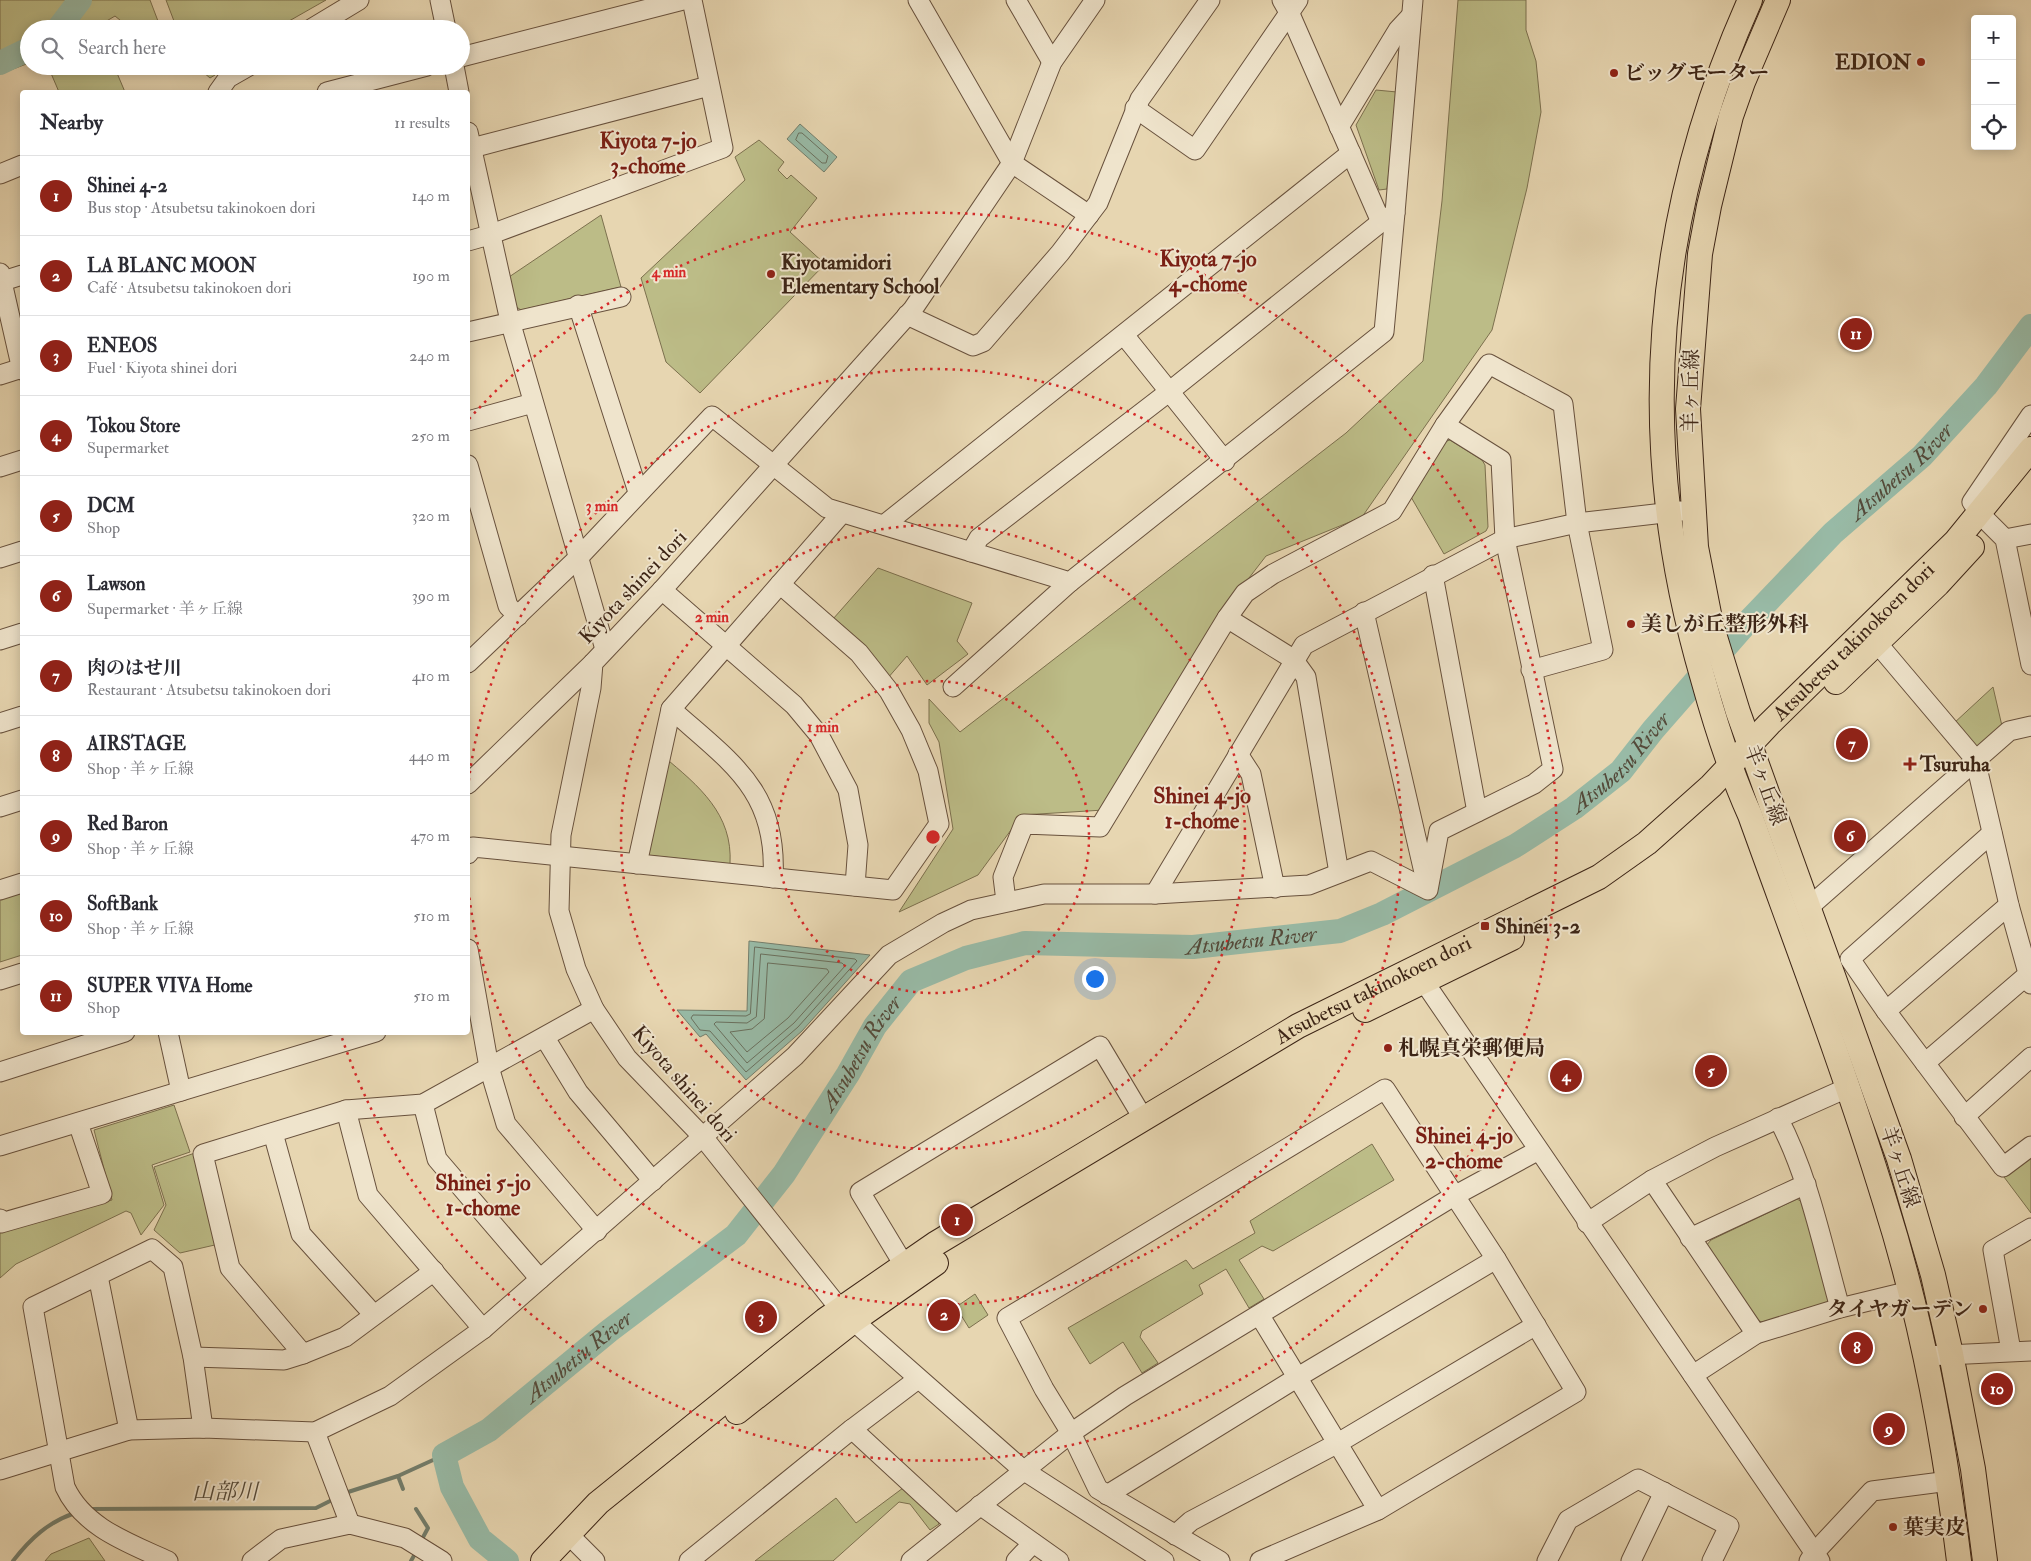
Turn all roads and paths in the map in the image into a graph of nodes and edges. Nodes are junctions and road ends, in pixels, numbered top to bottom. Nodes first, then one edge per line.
1 (360, 0) edge
2 (440, 0) edge
3 (683, 0) edge
4 (692, 0) edge
5 (918, 0) edge
6 (1016, 0) edge
7 (1095, 0) edge
8 (1210, 0) edge
9 (1750, 0) edge
10 (1778, 0) edge
11 (1290, 5) edge
12 (1412, 8) edge
13 (326, 20) edge
14 (444, 20) edge
15 (470, 55) edge
16 (1052, 62) junction
17 (233, 75) edge
18 (392, 75) edge
19 (456, 75) edge
20 (709, 86) junction
21 (219, 90) edge
22 (335, 90) edge
23 (459, 90) edge
24 (1136, 108) junction
25 (1339, 127) junction
26 (470, 143) edge
27 (470, 148) edge
28 (1350, 153) junction
29 (1012, 163) junction
30 (20, 167) edge
31 (0, 174) edge
32 (1089, 215) junction
33 (1388, 218) junction
34 (489, 235) junction
35 (470, 240) edge
36 (20, 275) edge
37 (1, 279) edge
38 (621, 297) dead end
39 (578, 306) junction
40 (908, 315) junction
41 (510, 321) junction
42 (470, 331) edge
43 (1124, 335) junction
44 (20, 360) edge
45 (20, 370) edge
46 (0, 375) edge
47 (1170, 391) junction
48 (533, 403) junction
49 (2031, 415) edge
50 (470, 420) edge
51 (1445, 425) junction
52 (2031, 450) edge
53 (20, 461) edge
54 (1225, 461) junction
55 (773, 466) junction
56 (0, 467) edge
57 (470, 472) edge
58 (2031, 476) edge
59 (638, 492) junction
60 (1694, 509) junction
61 (842, 513) junction
62 (1667, 514) junction
63 (1577, 523) junction
64 (884, 526) junction
65 (1993, 526) junction
66 (2031, 534) edge
67 (1505, 539) junction
68 (20, 552) edge
69 (971, 552) junction
70 (0, 558) edge
71 (578, 558) junction
72 (1433, 575) junction
73 (1070, 582) junction
74 (780, 584) junction
75 (662, 590) junction
76 (1364, 612) junction
77 (518, 616) junction
78 (1227, 618) junction
79 (20, 635) edge
80 (0, 640) edge
81 (1877, 642) junction
82 (725, 645) junction
83 (605, 649) junction
84 (1293, 659) junction
85 (470, 661) edge
86 (593, 664) junction
87 (2031, 665) edge
88 (1531, 670) junction
89 (953, 687) dead end
90 (671, 709) junction
91 (20, 717) edge
92 (0, 723) edge
93 (2031, 726) edge
94 (1753, 753) junction
95 (1238, 754) junction
96 (1975, 759) junction
97 (1733, 775) junction
98 (470, 782) edge
99 (20, 801) edge
100 (0, 807) edge
101 (1477, 812) junction
102 (1992, 833) junction
103 (470, 851) edge
104 (559, 856) junction
105 (637, 864) junction
106 (1339, 873) junction
107 (772, 878) junction
108 (20, 884) edge
109 (856, 886) junction
110 (1275, 888) junction
111 (0, 890) edge
112 (1428, 890) junction
113 (1155, 894) junction
114 (1006, 901) junction
115 (2009, 905) junction
116 (1809, 906) junction
117 (470, 960) edge
118 (20, 974) edge
119 (1419, 975) junction
120 (2030, 977) edge
121 (0, 980) edge
122 (594, 1010) junction
123 (1886, 1011) junction
124 (116, 1035) edge
125 (169, 1035) edge
126 (366, 1035) edge
127 (545, 1038) junction
128 (2031, 1056) edge
129 (1925, 1063) junction
130 (490, 1066) junction
131 (0, 1072) edge
132 (1846, 1088) junction
133 (181, 1091) junction
134 (423, 1104) junction
135 (346, 1110) junction
136 (1964, 1117) junction
137 (1143, 1118) junction
138 (1778, 1118) junction
139 (78, 1122) junction
140 (273, 1134) junction
141 (702, 1137) junction
142 (0, 1146) edge
143 (2031, 1146) edge
144 (1538, 1150) junction
145 (1652, 1180) junction
146 (653, 1181) junction
147 (1806, 1184) junction
148 (1454, 1196) junction
149 (0, 1219) edge
150 (1586, 1223) junction
151 (2031, 1228) edge
152 (596, 1231) junction
153 (1690, 1238) junction
154 (1496, 1259) junction
155 (904, 1265) junction
156 (434, 1271) junction
157 (98, 1276) junction
158 (540, 1279) junction
159 (1910, 1292) junction
160 (1840, 1308) junction
161 (374, 1315) junction
162 (846, 1315) junction
163 (1260, 1316) junction
164 (1536, 1325) junction
165 (483, 1328) junction
166 (1756, 1334) junction
167 (2011, 1351) junction
168 (2031, 1351) edge
169 (304, 1354) junction
170 (1952, 1354) junction
171 (1926, 1356) junction
172 (193, 1357) junction
173 (1693, 1375) junction
174 (1298, 1377) junction
175 (918, 1379) junction
176 (202, 1428) junction
177 (852, 1429) junction
178 (129, 1430) junction
179 (315, 1432) junction
180 (1071, 1433) junction
181 (1338, 1443) junction
182 (59, 1451) junction
183 (0, 1470) edge
184 (1023, 1470) junction
185 (1949, 1481) junction
186 (1664, 1492) junction
187 (1107, 1495) junction
188 (980, 1505) junction
189 (1378, 1510) junction
190 (348, 1519) junction
191 (956, 1525) junction
192 (1175, 1535) junction
193 (573, 1539) junction
194 (1033, 1543) junction
195 (438, 1558) edge
196 (1815, 1558) edge
197 (551, 1559) edge
198 (168, 1561) edge
199 (252, 1561) edge
200 (595, 1561) edge
201 (689, 1561) edge
202 (911, 1561) edge
203 (1016, 1561) edge
204 (1059, 1561) edge
205 (1164, 1561) edge
206 (1220, 1561) edge
207 (1260, 1561) edge
208 (1548, 1561) edge
209 (1631, 1561) edge
210 (1712, 1561) edge
211 (1958, 1561) edge
212 (1985, 1561) edge

1 - 13 street
2 - 14 street
3 - 15 street
4 - 20 street
5 - 29 street
6 - 16 street
7 - 16 street, Kiyota shinei dori
8 - 24 street
9 - 62 main road, 羊ヶ丘線
10 - 60 main road, 羊ヶ丘線
11 - 24 street
11 - 25 street
12 - 25 street
12 - 33 street
16 - 29 street, Kiyota shinei dori
17 - 21 street
18 - 22 street
19 - 23 street
20 - 26 street
20 - 34 street
24 - 32 street
25 - 28 street
27 - 34 street
28 - 33 street
28 - 43 street
29 - 32 street
29 - 40 street, Kiyota shinei dori
30 - 31 street
32 - 40 street
33 - 47 street
33 - 54 street
34 - 35 street
34 - 41 street
36 - 37 street
37 - 44 street
38 - 39 street
39 - 41 street
39 - 59 street
40 - 55 street, Kiyota shinei dori
41 - 42 street
41 - 48 street
43 - 47 street
43 - 64 street
45 - 46 street
47 - 54 street
47 - 69 street
48 - 50 street
48 - 71 street
49 - 65 street
51 - 63 street
51 - 67 street
51 - 78 street
52 - 65 main road, Atsubetsu takinokoen dori
53 - 56 street
54 - 73 street
55 - 59 street
55 - 61 street
55 - 75 street, Kiyota shinei dori
57 - 77 street
58 - 65 main road, Atsubetsu takinokoen dori
59 - 71 street
60 - 62 street
60 - 94 main road, 羊ヶ丘線
61 - 64 street
61 - 74 street
62 - 63 street
62 - 97 main road, 羊ヶ丘線
63 - 67 street
63 - 88 street
64 - 69 street
65 - 66 street
65 - 81 main road, Atsubetsu takinokoen dori
65 - 87 street
65 - 94 main road, Atsubetsu takinokoen dori
67 - 72 street
67 - 88 street
68 - 70 street
69 - 73 street
71 - 77 street
71 - 83 street
72 - 76 street
72 - 101 street
73 - 89 street
74 - 82 street
74 - 109 street
75 - 82 street
75 - 83 street, Kiyota shinei dori
76 - 84 street
76 - 112 street
77 - 85 street
78 - 84 street
78 - 114 street
79 - 80 street
81 - 94 main road, Atsubetsu takinokoen dori
81 - 96 street
82 - 90 street
82 - 109 street
83 - 86 street, Kiyota shinei dori
84 - 95 street
84 - 106 street
86 - 98 street
86 - 104 street, Kiyota shinei dori
88 - 101 street
90 - 105 street
90 - 107 street
91 - 92 street
93 - 96 street
94 - 97 main road, Atsubetsu takinokoen dori
94 - 116 main road, 羊ヶ丘線
95 - 110 street
95 - 113 street
96 - 102 street
96 - 116 street
97 - 119 main road, Atsubetsu takinokoen dori
97 - 132 main road, 羊ヶ丘線
99 - 100 street
101 - 112 street
102 - 115 street
102 - 123 street
103 - 104 street
104 - 105 street
104 - 122 street, Kiyota shinei dori
105 - 107 street
106 - 110 street
106 - 112 street
107 - 109 street
108 - 111 street
110 - 113 street
113 - 114 street
114 - 141 street
115 - 120 street
115 - 123 street
116 - 170 main road, 羊ヶ丘線
117 - 130 street
118 - 121 street
119 - 137 main road, Atsubetsu takinokoen dori
119 - 144 street
119 - 162 main road, Atsubetsu takinokoen dori
120 - 129 street
122 - 127 street
122 - 141 street, Kiyota shinei dori
123 - 129 street
124 - 131 street
125 - 133 street
126 - 133 street
127 - 130 street
127 - 146 street
128 - 136 street
129 - 136 street
130 - 134 street
130 - 152 street
132 - 138 street
132 - 159 main road, 羊ヶ丘線
133 - 139 street
134 - 135 street
134 - 158 street
135 - 140 street
135 - 156 street
136 - 143 street
137 - 155 main road, Atsubetsu takinokoen dori
137 - 155 street
138 - 145 street
138 - 147 street
139 - 142 street
139 - 149 street
140 - 161 street
140 - 169 street
141 - 146 street
141 - 162 street, Kiyota shinei dori
144 - 148 street
144 - 150 street
145 - 150 street
145 - 153 street
146 - 152 street
147 - 153 street
147 - 160 street
148 - 154 street
148 - 163 street
148 - 180 street
150 - 173 street
151 - 167 street
152 - 158 street
153 - 166 street
154 - 164 street
154 - 174 street
155 - 162 main road, Atsubetsu takinokoen dori
156 - 161 street
156 - 165 street
157 - 172 street
157 - 178 street
157 - 182 street
158 - 165 street
159 - 160 street
159 - 171 main road, 羊ヶ丘線
160 - 166 street
161 - 169 street
162 - 175 street, Kiyota shinei dori
162 - 193 main road
163 - 174 street
163 - 180 street
164 - 181 street
164 - 189 street
165 - 179 street
166 - 173 street
167 - 168 street
167 - 170 street
169 - 172 street
170 - 171 street
170 - 212 main road, 羊ヶ丘線
171 - 185 main road, 羊ヶ丘線
172 - 176 street
173 - 196 street
174 - 181 street
174 - 187 street
175 - 177 street
175 - 184 street, Kiyota shinei dori
176 - 178 street
176 - 179 street
177 - 191 street
177 - 201 street
178 - 182 street
179 - 190 street
180 - 184 street
180 - 187 street
181 - 189 street
181 - 192 street
182 - 183 street
182 - 198 street
184 - 188 street
184 - 205 street, Kiyota shinei dori
185 - 196 street
185 - 211 main road, 羊ヶ丘線
186 - 208 street
186 - 209 street
186 - 210 street
187 - 192 street
188 - 191 street
188 - 194 street
189 - 207 street
190 - 195 street
190 - 199 street
191 - 202 street
192 - 206 street
193 - 197 main road
193 - 200 street
194 - 203 street
194 - 204 street

